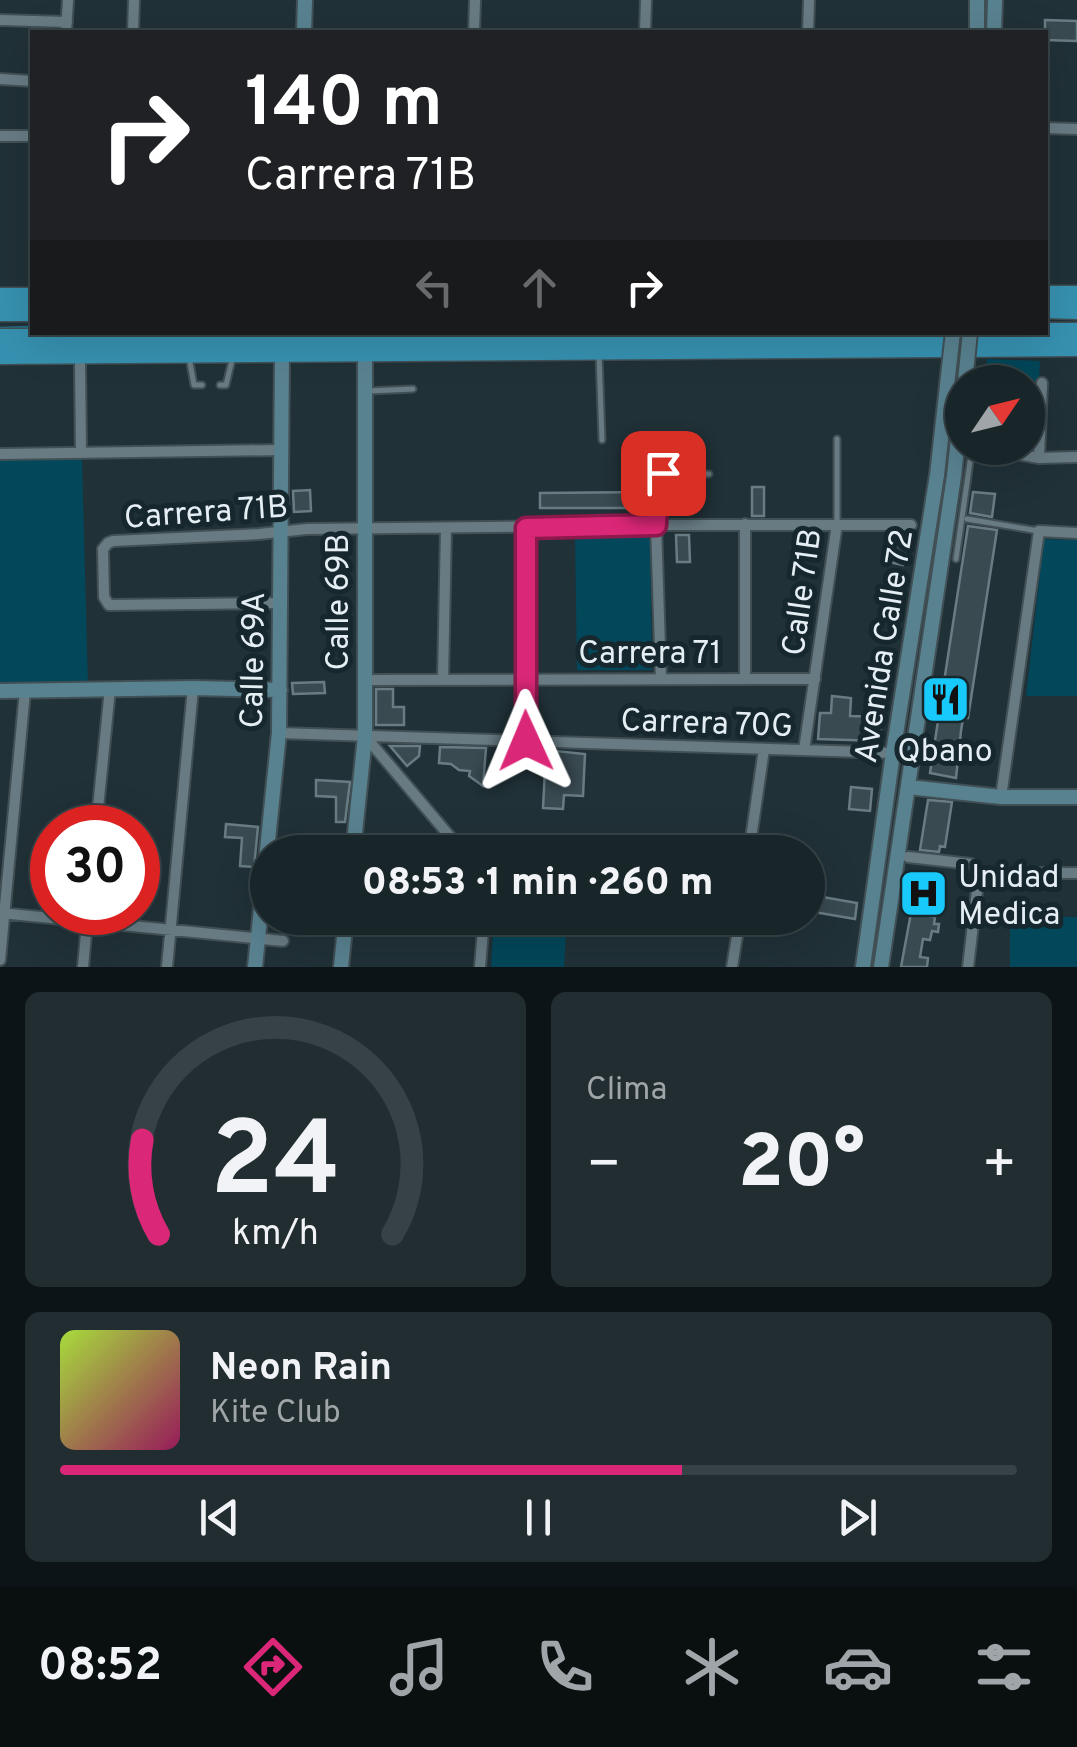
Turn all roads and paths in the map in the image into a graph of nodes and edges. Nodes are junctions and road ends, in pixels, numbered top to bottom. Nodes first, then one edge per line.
1 (68, 0) edge
2 (134, 0) edge
3 (305, 0) edge
4 (474, 0) edge
5 (646, 0) edge
6 (809, 0) edge
7 (977, 0) edge
8 (995, 0) edge
9 (0, 20) edge
10 (67, 28) edge
11 (132, 30) edge
12 (304, 30) edge
13 (474, 30) edge
14 (645, 30) edge
15 (808, 30) edge
16 (977, 30) edge
17 (994, 30) edge
18 (0, 79) edge
19 (30, 80) edge
20 (1048, 128) edge
21 (1077, 129) edge
22 (0, 136) edge
23 (30, 136) edge
24 (1048, 295) edge
25 (1077, 295) edge
26 (0, 296) edge
27 (30, 296) edge
28 (1048, 309) edge
29 (1077, 310) edge
30 (0, 312) edge
31 (30, 312) edge
32 (1048, 332) edge
33 (1077, 332) edge
34 (736, 335) edge
35 (842, 335) edge
36 (953, 335) edge
37 (970, 335) edge
38 (629, 336) junction
39 (393, 338) junction
40 (1, 344) edge
41 (1077, 347) edge
42 (805, 350) junction
43 (673, 351) junction
44 (282, 352) junction
45 (365, 352) junction
46 (599, 352) junction
47 (234, 353) junction
48 (189, 354) junction
49 (80, 364) dead end
50 (966, 365) edge
51 (202, 385) dead end
52 (220, 385) dead end
53 (413, 389) dead end
54 (365, 391) junction
55 (837, 438) dead end
56 (602, 440) dead end
57 (281, 450) junction
58 (81, 453) junction
59 (0, 454) edge
60 (1077, 457) edge
61 (1045, 458) edge
62 (955, 465) edge
63 (970, 465) edge
64 (710, 474) dead end
65 (966, 519) dead end
66 (744, 524) junction
67 (837, 524) junction
68 (656, 525) junction
69 (911, 525) dead end
70 (446, 528) junction
71 (526, 528) junction
72 (365, 529) junction
73 (1039, 531) junction
74 (280, 532) junction
75 (1077, 533) edge
76 (956, 559) dead end
77 (280, 603) junction
78 (662, 679) junction
79 (745, 679) junction
80 (815, 679) junction
81 (365, 680) junction
82 (442, 680) junction
83 (525, 680) junction
84 (193, 688) junction
85 (110, 689) junction
86 (25, 690) junction
87 (280, 690) junction
88 (0, 691) edge
89 (279, 732) junction
90 (365, 736) junction
91 (526, 741) junction
92 (764, 749) junction
93 (804, 750) junction
94 (893, 753) junction
95 (908, 787) junction
96 (1001, 797) junction
97 (1077, 797) edge
98 (98, 805) edge
99 (355, 835) edge
100 (449, 835) edge
101 (752, 835) edge
102 (908, 857) dead end
103 (1077, 872) edge
104 (982, 876) junction
105 (2, 914) edge
106 (30, 915) edge
107 (160, 928) edge
108 (171, 930) junction
109 (86, 935) edge
110 (344, 935) edge
111 (483, 935) edge
112 (737, 935) edge
113 (258, 939) junction
114 (283, 941) dead end
115 (0, 960) edge
116 (83, 967) edge
117 (167, 967) edge
118 (254, 967) edge
119 (341, 967) edge
120 (480, 967) edge
121 (732, 967) edge
122 (863, 967) edge
123 (881, 967) edge
124 (968, 967) edge

1 - 10 street
2 - 11 street
3 - 12 street
4 - 13 street
5 - 14 street
6 - 15 street
7 - 16 street
8 - 17 street
9 - 10 street
18 - 19 street
20 - 21 street
22 - 23 street
24 - 25 highway
26 - 27 highway
28 - 29 highway
30 - 31 highway
32 - 33 highway
34 - 38 highway
35 - 42 highway
36 - 94 street, Avenida Calle 72, bridge
37 - 50 street, bridge
38 - 39 highway
38 - 43 highway
39 - 40 highway
39 - 45 highway
40 - 48 highway
41 - 42 highway
42 - 43 highway
43 - 46 highway
44 - 45 highway
44 - 47 highway
44 - 57 street, Calle 69A
45 - 46 highway
45 - 54 street, Calle 69B
46 - 56 lane
47 - 48 highway
47 - 52 lane
48 - 51 lane
49 - 58 street
53 - 54 lane
54 - 72 street, Calle 69B
55 - 67 lane, Calle 71B
57 - 58 street
57 - 74 street, Calle 69A
58 - 59 street
60 - 61 street
62 - 95 street, Avenida Calle 72
63 - 76 lane
64 - 68 lane
65 - 73 lane
66 - 67 street, Carrera 71B
66 - 68 street, Carrera 71B
66 - 79 street
67 - 69 street, Carrera 71B
67 - 80 street, Calle 71B
68 - 71 street, Carrera 71B
68 - 78 street
70 - 71 street, Carrera 71B
70 - 72 street, Carrera 71B
70 - 82 street
71 - 83 street
72 - 74 street, Carrera 71B
72 - 81 street, Calle 69B
73 - 75 street
73 - 96 street
74 - 77 street, Calle 69A
74 - 77 street, Carrera 71B
77 - 87 street, Calle 69A
78 - 79 street, Carrera 71
78 - 83 street, Carrera 71
79 - 80 street, Carrera 71
80 - 93 street, Calle 71B
81 - 82 street, Carrera 71
81 - 90 street, Calle 69B
82 - 83 street, Carrera 71
83 - 91 street
84 - 85 street
84 - 87 street
84 - 108 street
85 - 86 street
85 - 98 street
86 - 88 street
86 - 105 street
87 - 89 street, Calle 69A
89 - 90 street, Carrera 70G
89 - 113 street, Calle 69A
90 - 91 street, Carrera 70G
90 - 99 street, Calle 69B
90 - 100 street
91 - 92 street, Carrera 70G
92 - 93 street, Carrera 70G
92 - 101 street
93 - 94 street, Carrera 70G
94 - 122 street, Avenida Calle 72
95 - 96 street
95 - 123 street, Avenida Calle 72
96 - 97 street
102 - 104 street
103 - 104 street
104 - 124 street
105 - 106 street
105 - 115 street
107 - 108 street
108 - 113 street
108 - 117 street
109 - 116 street
110 - 119 street
111 - 120 street
112 - 121 street
113 - 114 street
113 - 118 street, Calle 69A

